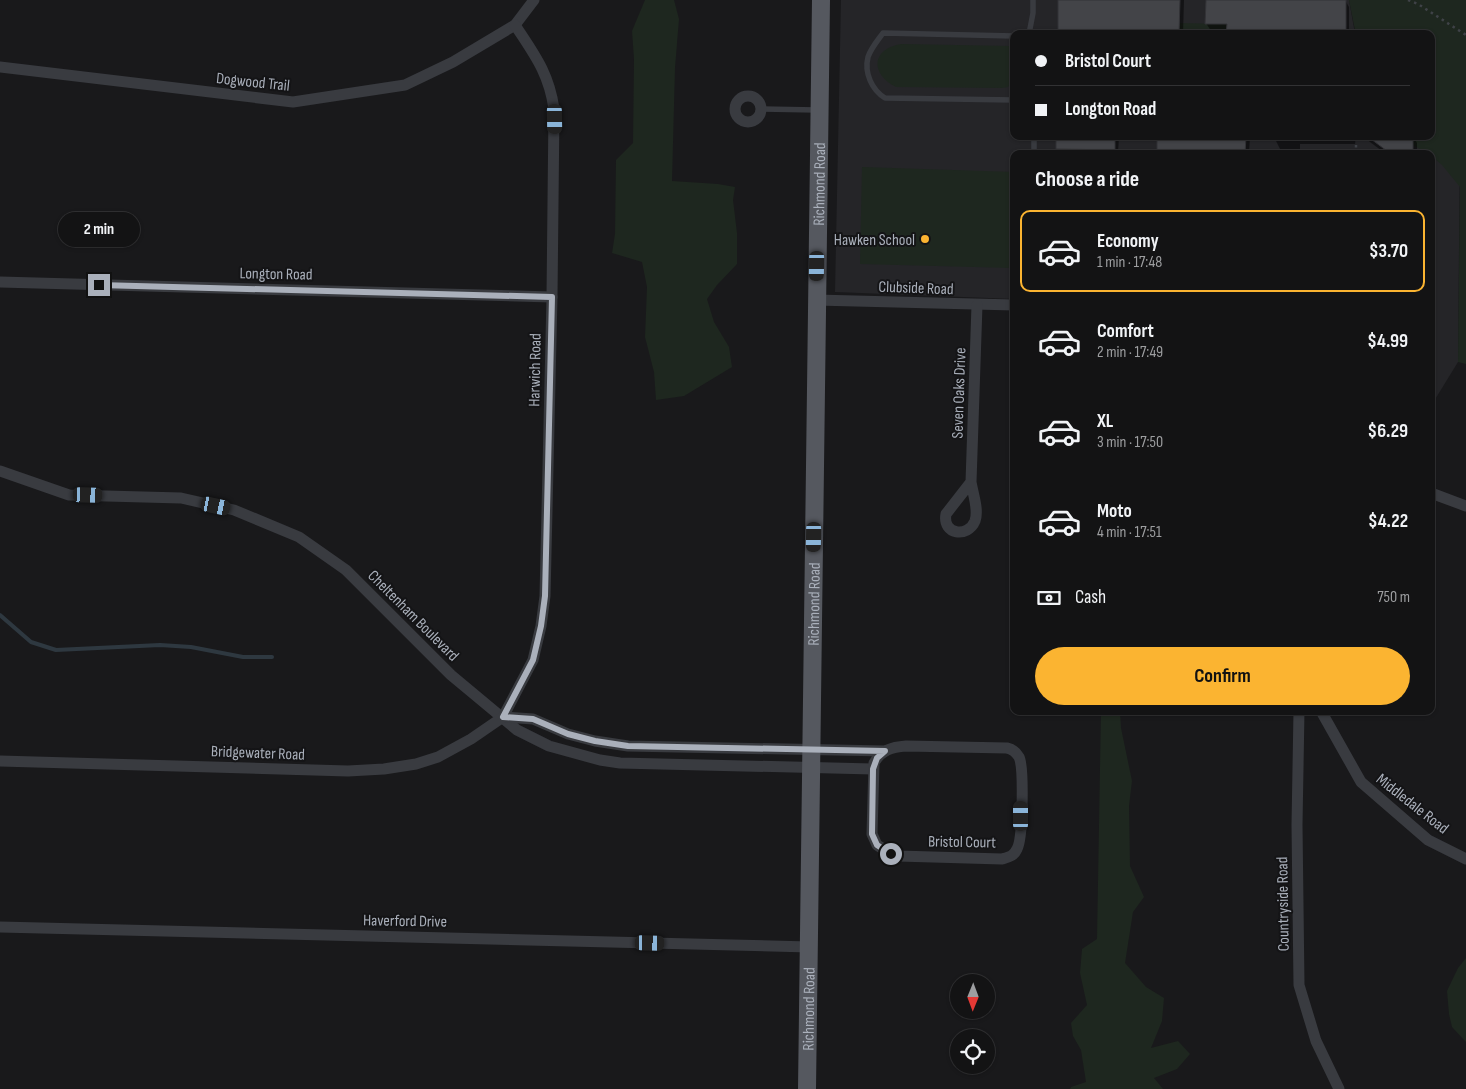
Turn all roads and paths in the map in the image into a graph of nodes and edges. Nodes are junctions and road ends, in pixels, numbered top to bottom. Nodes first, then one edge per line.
1 (534, 0) edge
2 (821, 0) edge
3 (1033, 0) edge
4 (1408, 0) edge
5 (516, 25) junction
6 (1030, 30) edge
7 (1466, 35) edge
8 (1010, 36) edge
9 (0, 67) edge
10 (1010, 100) edge
11 (761, 110) dead end
12 (819, 110) junction
13 (0, 282) edge
14 (552, 297) junction
15 (816, 300) junction
16 (977, 305) junction
17 (1010, 305) edge
18 (0, 471) edge
19 (972, 482) dead end
20 (1435, 494) edge
21 (1466, 506) edge
22 (1299, 715) edge
23 (1323, 715) edge
24 (503, 717) junction
25 (885, 751) junction
26 (811, 759) junction
27 (0, 761) edge
28 (873, 769) junction
29 (1466, 859) edge
30 (0, 927) edge
31 (810, 947) junction
32 (807, 1089) edge
33 (1340, 1089) edge

1 - 5 street, Dogwood Trail
2 - 12 main road, Richmond Road
3 - 6 lane
4 - 7 path
5 - 9 street, Dogwood Trail
5 - 14 street, Harwich Road
8 - 10 lane
11 - 12 lane
12 - 15 main road, Richmond Road
13 - 14 street, Longton Road
14 - 24 street, Harwich Road
15 - 16 street, Clubside Road
15 - 26 main road, Richmond Road
16 - 17 street, Clubside Road
16 - 19 street, Seven Oaks Drive
18 - 24 street, Cheltenham Boulevard
20 - 21 street
22 - 33 street, Countryside Road
23 - 29 street, Middledale Road
24 - 26 street
24 - 26 street, Cheltenham Boulevard
24 - 27 street, Bridgewater Road
25 - 26 street
25 - 28 street
25 - 28 street, Bristol Court
26 - 28 street
26 - 31 main road, Richmond Road
30 - 31 street, Haverford Drive
31 - 32 main road, Richmond Road

